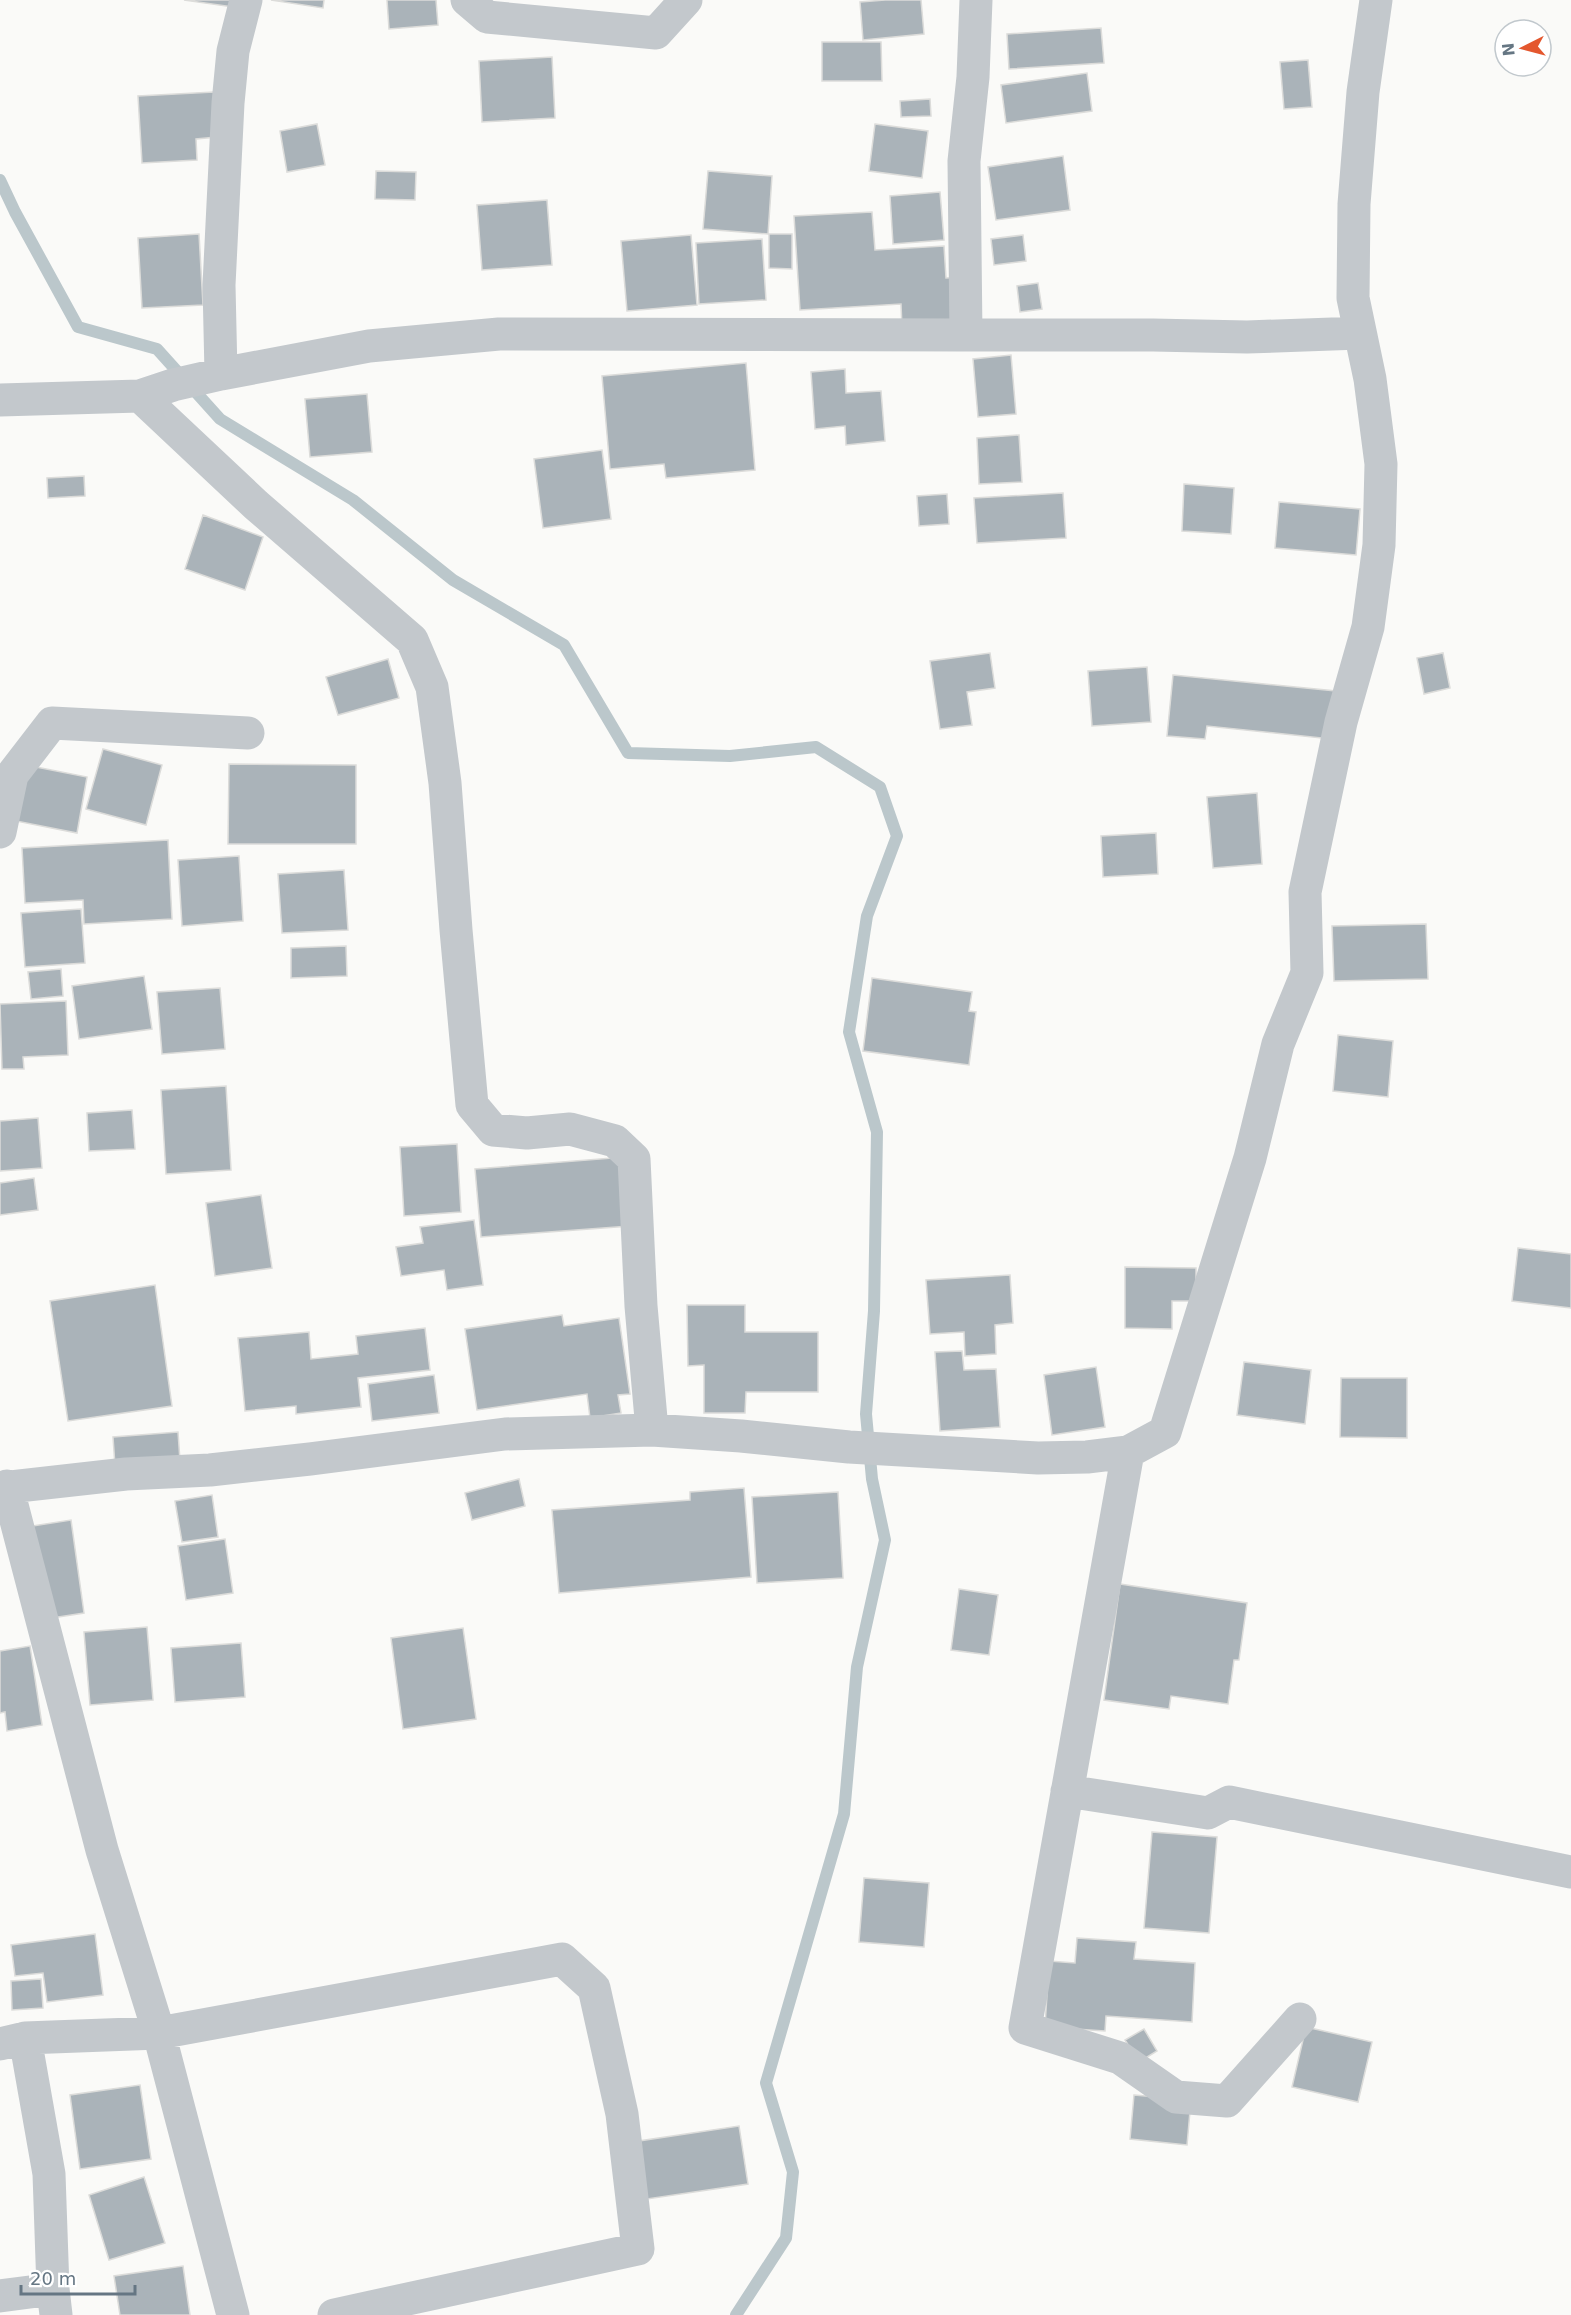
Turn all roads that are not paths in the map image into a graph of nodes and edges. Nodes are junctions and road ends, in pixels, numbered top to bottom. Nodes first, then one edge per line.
1 (246, 0) edge
2 (467, 0) edge
3 (686, 0) edge
4 (976, 0) edge
5 (1376, 0) edge
6 (1360, 333) junction
7 (966, 335) junction
8 (197, 379) junction
9 (140, 396) junction
10 (0, 400) edge
11 (248, 733) dead end
12 (0, 832) edge
13 (652, 1430) junction
14 (1128, 1452) junction
15 (3, 1487) edge
16 (1067, 1791) junction
17 (1571, 1872) edge
18 (1300, 2019) dead end
19 (159, 2033) junction
20 (12, 2041) edge
21 (0, 2296) edge
22 (55, 2302) edge
23 (233, 2315) edge
24 (334, 2315) edge

1 - 8 street
2 - 3 street
4 - 7 street
5 - 6 street
6 - 7 street
6 - 14 street
7 - 8 street
8 - 9 street
9 - 10 street
9 - 13 street
11 - 12 street
13 - 14 street
13 - 15 street
14 - 16 street
15 - 19 street
16 - 17 street
16 - 18 street
19 - 20 street
19 - 23 street
19 - 24 street
20 - 22 street
21 - 22 street

